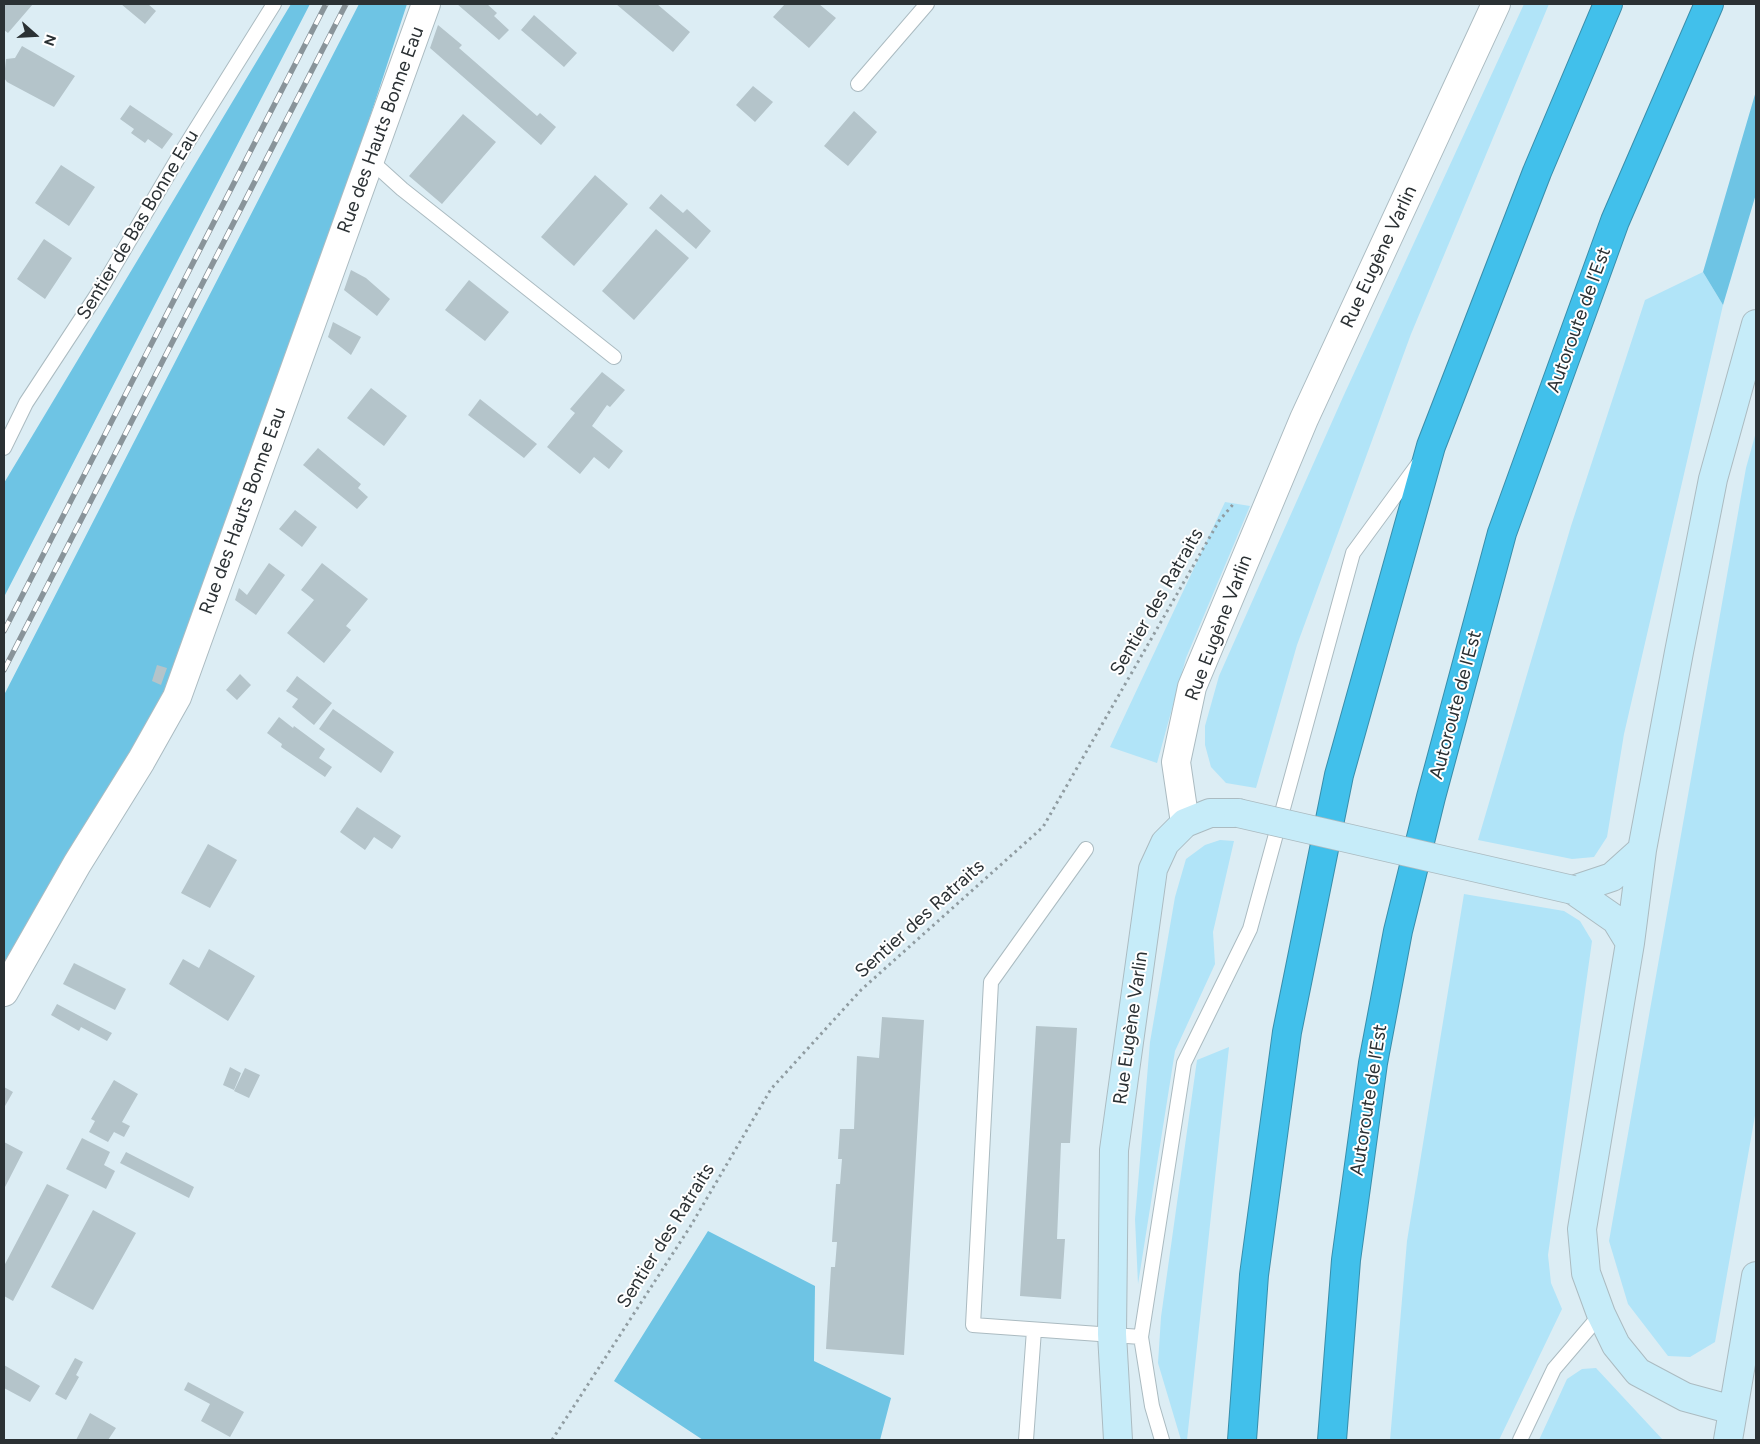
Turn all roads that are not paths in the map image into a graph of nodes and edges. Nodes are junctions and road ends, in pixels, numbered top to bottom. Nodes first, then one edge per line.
1 (274, 4) edge
2 (426, 4) edge
3 (927, 4) edge
4 (1496, 4) edge
5 (1608, 4) edge
6 (1709, 4) edge
7 (858, 84) dead end
8 (370, 160) junction
9 (1756, 324) edge
10 (614, 357) dead end
11 (1431, 446) junction
12 (4, 448) edge
13 (1184, 823) junction
14 (1086, 849) dead end
15 (1642, 850) junction
16 (1573, 890) junction
17 (1630, 943) junction
18 (4, 992) edge
19 (1756, 1276) edge
20 (1601, 1314) junction
21 (1034, 1330) junction
22 (1112, 1334) junction
23 (1140, 1337) junction
24 (1733, 1410) junction
25 (1026, 1440) edge
26 (1118, 1440) edge
27 (1162, 1440) edge
28 (1242, 1440) edge
29 (1332, 1440) edge
30 (1520, 1440) edge
31 (1728, 1440) edge

1 - 12 lane, Sentier de Bas Bonne Eau
2 - 8 street, Rue des Hauts Bonne Eau
3 - 7 lane
4 - 13 street, Rue Eugène Varlin
5 - 11 highway
6 - 29 highway, Autoroute de l’Est
8 - 10 lane
8 - 18 street, Rue des Hauts Bonne Eau
9 - 15 main road
11 - 23 lane
11 - 28 highway
13 - 16 main road, bridge
13 - 22 main road, Rue Eugène Varlin
14 - 21 lane
15 - 16 main road
15 - 17 main road
16 - 17 main road
17 - 20 main road
19 - 24 main road
20 - 24 main road
20 - 30 lane
21 - 22 lane
21 - 25 lane
22 - 23 lane
22 - 26 main road, Rue Eugène Varlin
23 - 27 lane
24 - 31 main road

